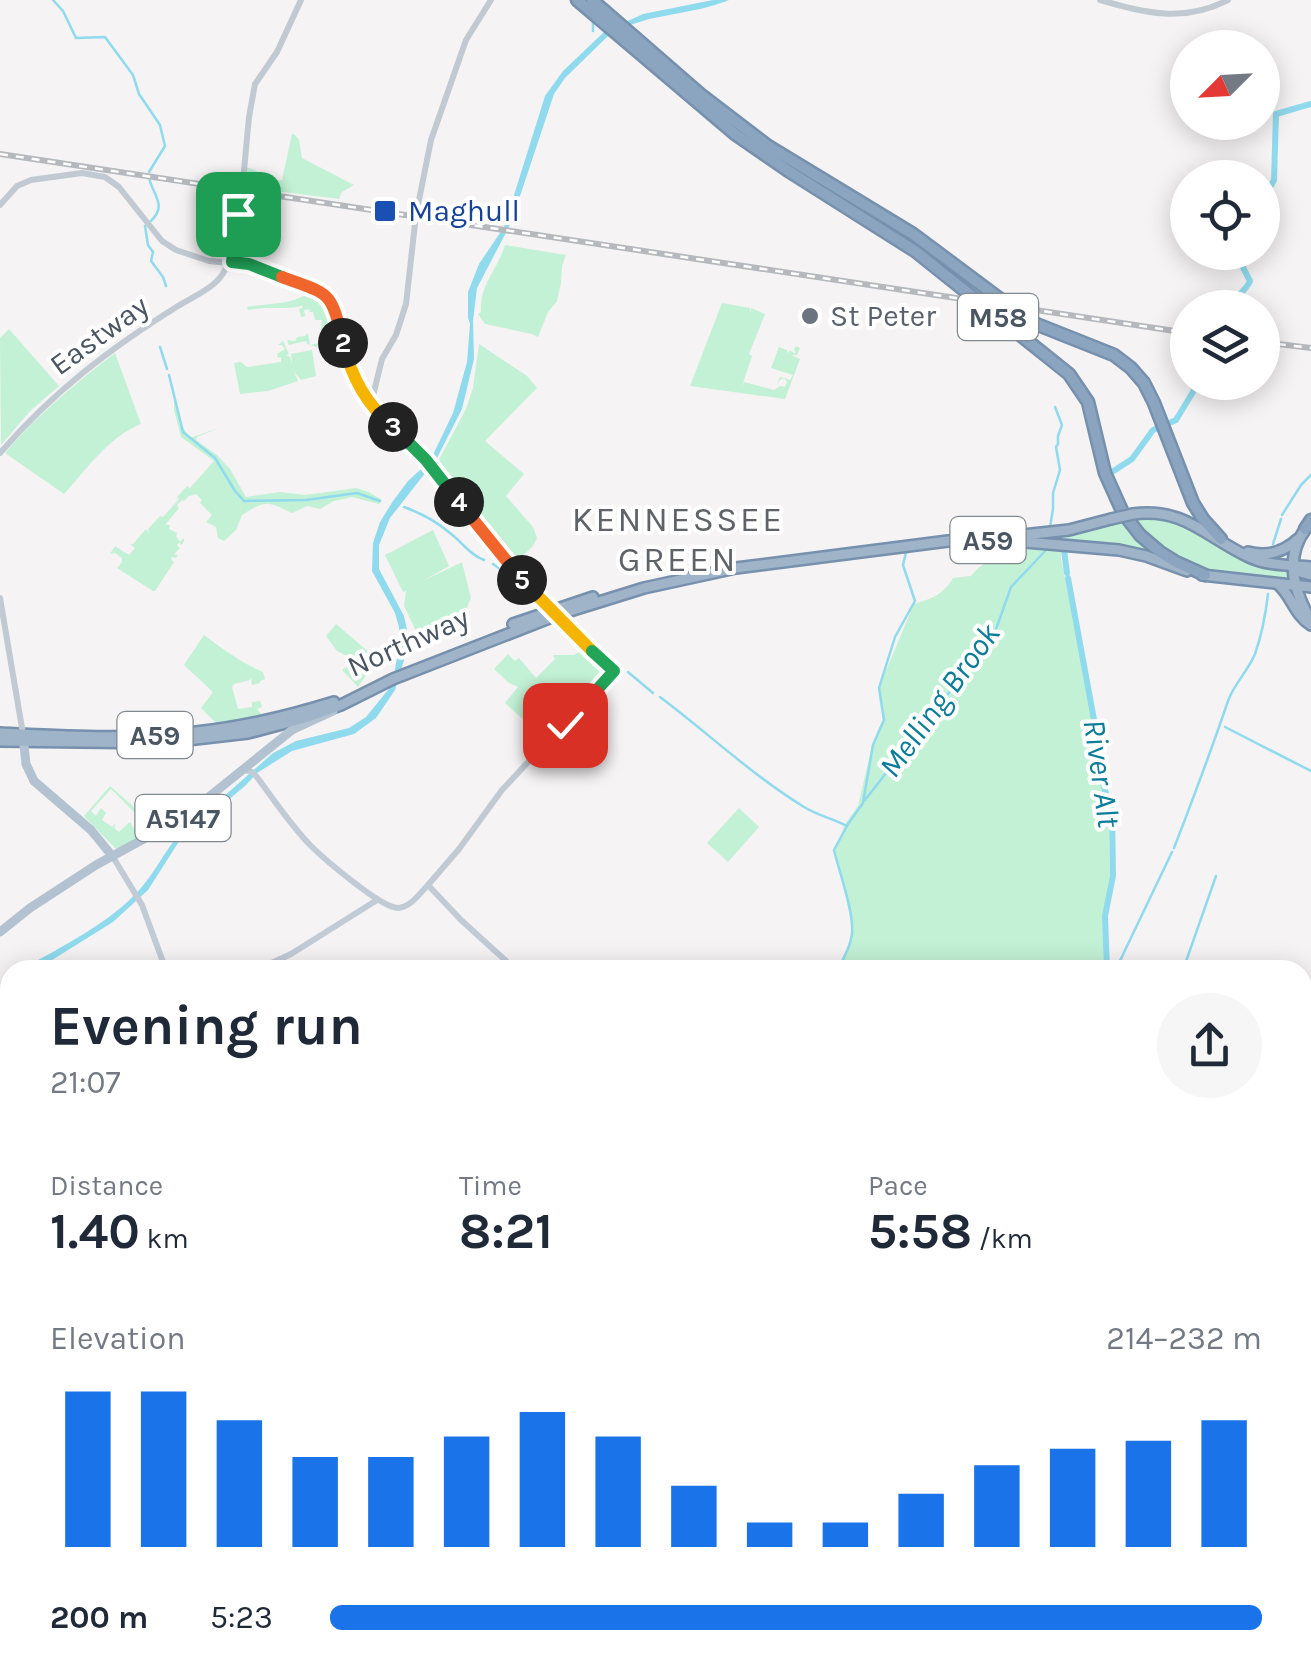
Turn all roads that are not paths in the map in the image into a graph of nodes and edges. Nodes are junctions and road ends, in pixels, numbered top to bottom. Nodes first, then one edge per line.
1 (301, 0) edge
2 (491, 0) edge
3 (577, 0) edge
4 (592, 0) edge
5 (1100, 0) edge
6 (1228, 0) edge
7 (619, 28) junction
8 (0, 205) edge
9 (230, 262) junction
10 (371, 404) junction
11 (0, 453) edge
12 (1306, 528) edge
13 (1220, 539) junction
14 (1235, 549) junction
15 (1303, 569) edge
16 (1206, 575) junction
17 (1280, 585) junction
18 (1295, 586) junction
19 (1311, 587) edge
20 (0, 598) edge
21 (542, 600) junction
22 (576, 609) junction
23 (554, 612) junction
24 (534, 616) junction
25 (1311, 623) edge
26 (568, 626) junction
27 (399, 674) junction
28 (353, 700) junction
29 (304, 710) junction
30 (324, 712) junction
31 (1, 736) edge
32 (23, 738) junction
33 (252, 773) junction
34 (98, 837) junction
35 (113, 857) junction
36 (96, 865) junction
37 (428, 885) junction
38 (377, 900) junction
39 (0, 932) edge
40 (162, 960) edge
41 (278, 960) edge
42 (505, 960) edge

1 - 9 street, bridge
2 - 10 street
3 - 7 highway, M58
4 - 7 highway, M58
5 - 6 street
7 - 13 highway, M58
7 - 16 highway, M58
8 - 9 street
9 - 10 street
9 - 11 street, Eastway
10 - 21 street
12 - 14 highway
12 - 15 highway
13 - 14 highway, A59
13 - 23 highway, Northway / A59, bridge
14 - 15 highway
15 - 18 highway
16 - 17 highway, A59
16 - 22 highway, Northway / A59
17 - 18 highway
17 - 25 highway
18 - 19 highway
18 - 25 highway
20 - 32 street
21 - 23 street
21 - 24 street
22 - 23 highway, Northway / A59
22 - 26 street
23 - 24 highway, Northway / A59
23 - 26 street
23 - 27 highway, Northway / A59
24 - 27 highway, Northway / A59
26 - 37 street
27 - 28 highway, Northway / A59
27 - 29 highway, Northway / A59
28 - 30 highway, Northway / A59
28 - 33 main road, A5147
29 - 30 highway
29 - 32 highway, Northway / A59
30 - 32 highway, Northway / A59
31 - 32 highway, Northway / A59
32 - 34 main road, A5147
33 - 35 main road, A5147
33 - 38 main road
34 - 35 main road, A5147
34 - 36 main road
35 - 36 main road, A5147
35 - 40 main road
36 - 39 main road, A5147
37 - 38 main road
37 - 42 main road
38 - 41 main road

